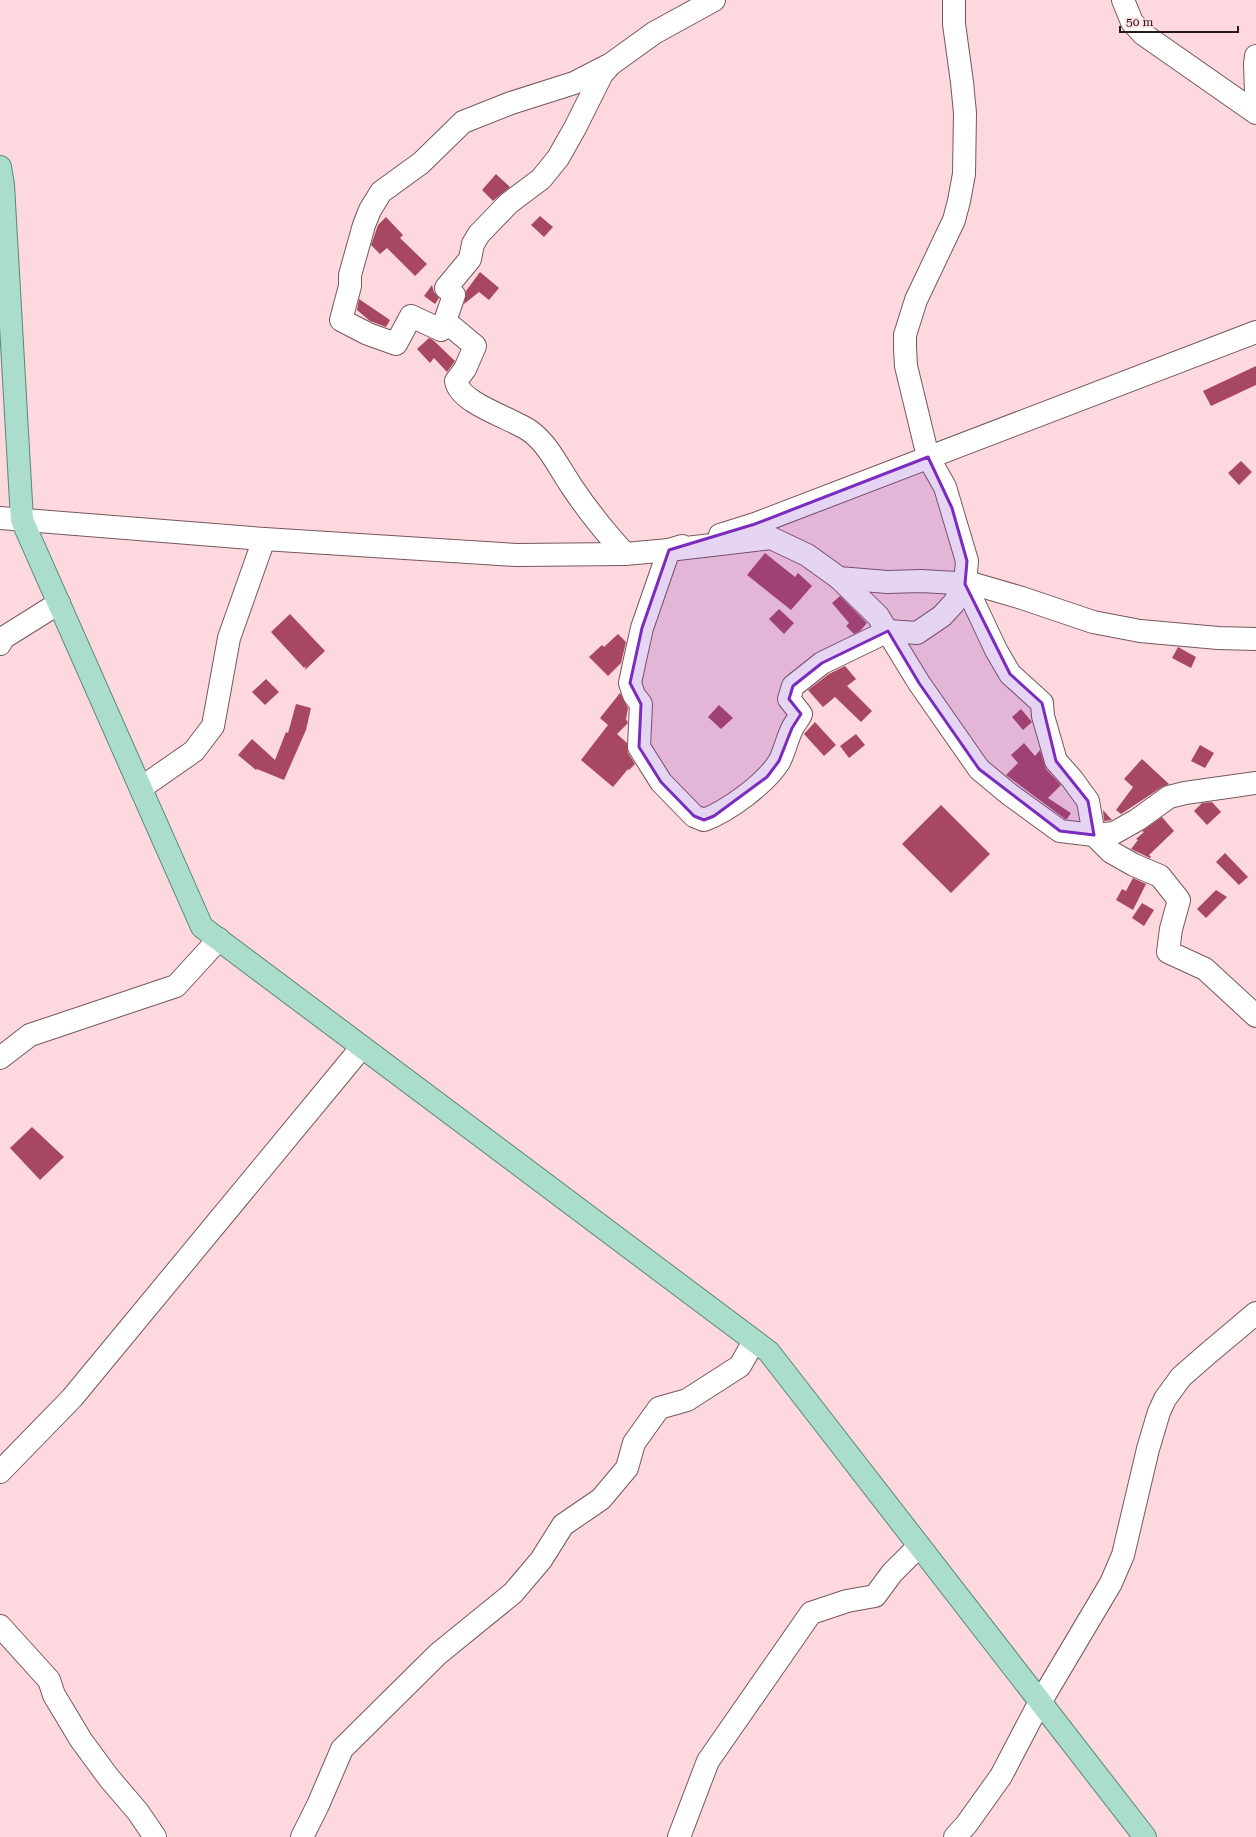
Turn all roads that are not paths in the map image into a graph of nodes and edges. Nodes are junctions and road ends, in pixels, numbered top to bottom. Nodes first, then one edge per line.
1 (714, 0) edge
2 (954, 0) edge
3 (1123, 0) edge
4 (1256, 56) edge
5 (612, 64) junction
6 (1256, 93) edge
7 (1256, 113) edge
8 (0, 167) edge
9 (445, 321) junction
10 (1256, 332) edge
11 (928, 457) junction
12 (0, 518) edge
13 (22, 520) junction
14 (264, 539) junction
15 (669, 550) junction
16 (625, 554) junction
17 (839, 578) junction
18 (965, 584) junction
19 (59, 603) junction
20 (888, 631) junction
21 (1256, 639) edge
22 (0, 644) edge
23 (1256, 783) edge
24 (141, 788) junction
25 (1094, 835) junction
26 (219, 939) junction
27 (1256, 1016) edge
28 (362, 1047) junction
29 (0, 1058) edge
30 (1256, 1313) edge
31 (754, 1341) junction
32 (0, 1472) edge
33 (919, 1546) junction
34 (0, 1626) edge
35 (1040, 1702) junction
36 (155, 1837) edge
37 (302, 1837) edge
38 (679, 1837) edge
39 (955, 1837) edge
40 (1145, 1837) edge

1 - 5 street
2 - 11 street
3 - 7 street
4 - 6 street
5 - 9 street
5 - 9 street
8 - 13 main road
9 - 16 street
10 - 11 street
11 - 15 street
11 - 18 street
12 - 13 street
13 - 14 street
13 - 19 main road
14 - 16 street
14 - 24 street
15 - 16 street
15 - 17 street
15 - 20 street
17 - 18 street
17 - 20 street
18 - 20 street
18 - 21 street
18 - 25 street
19 - 22 street
19 - 24 main road
20 - 25 street
23 - 25 street
24 - 26 main road
25 - 27 street
26 - 28 main road
26 - 29 street
28 - 31 main road
28 - 32 street
30 - 35 street
31 - 33 main road
31 - 37 street
33 - 35 main road
33 - 38 street
34 - 36 street
35 - 39 street
35 - 40 main road

